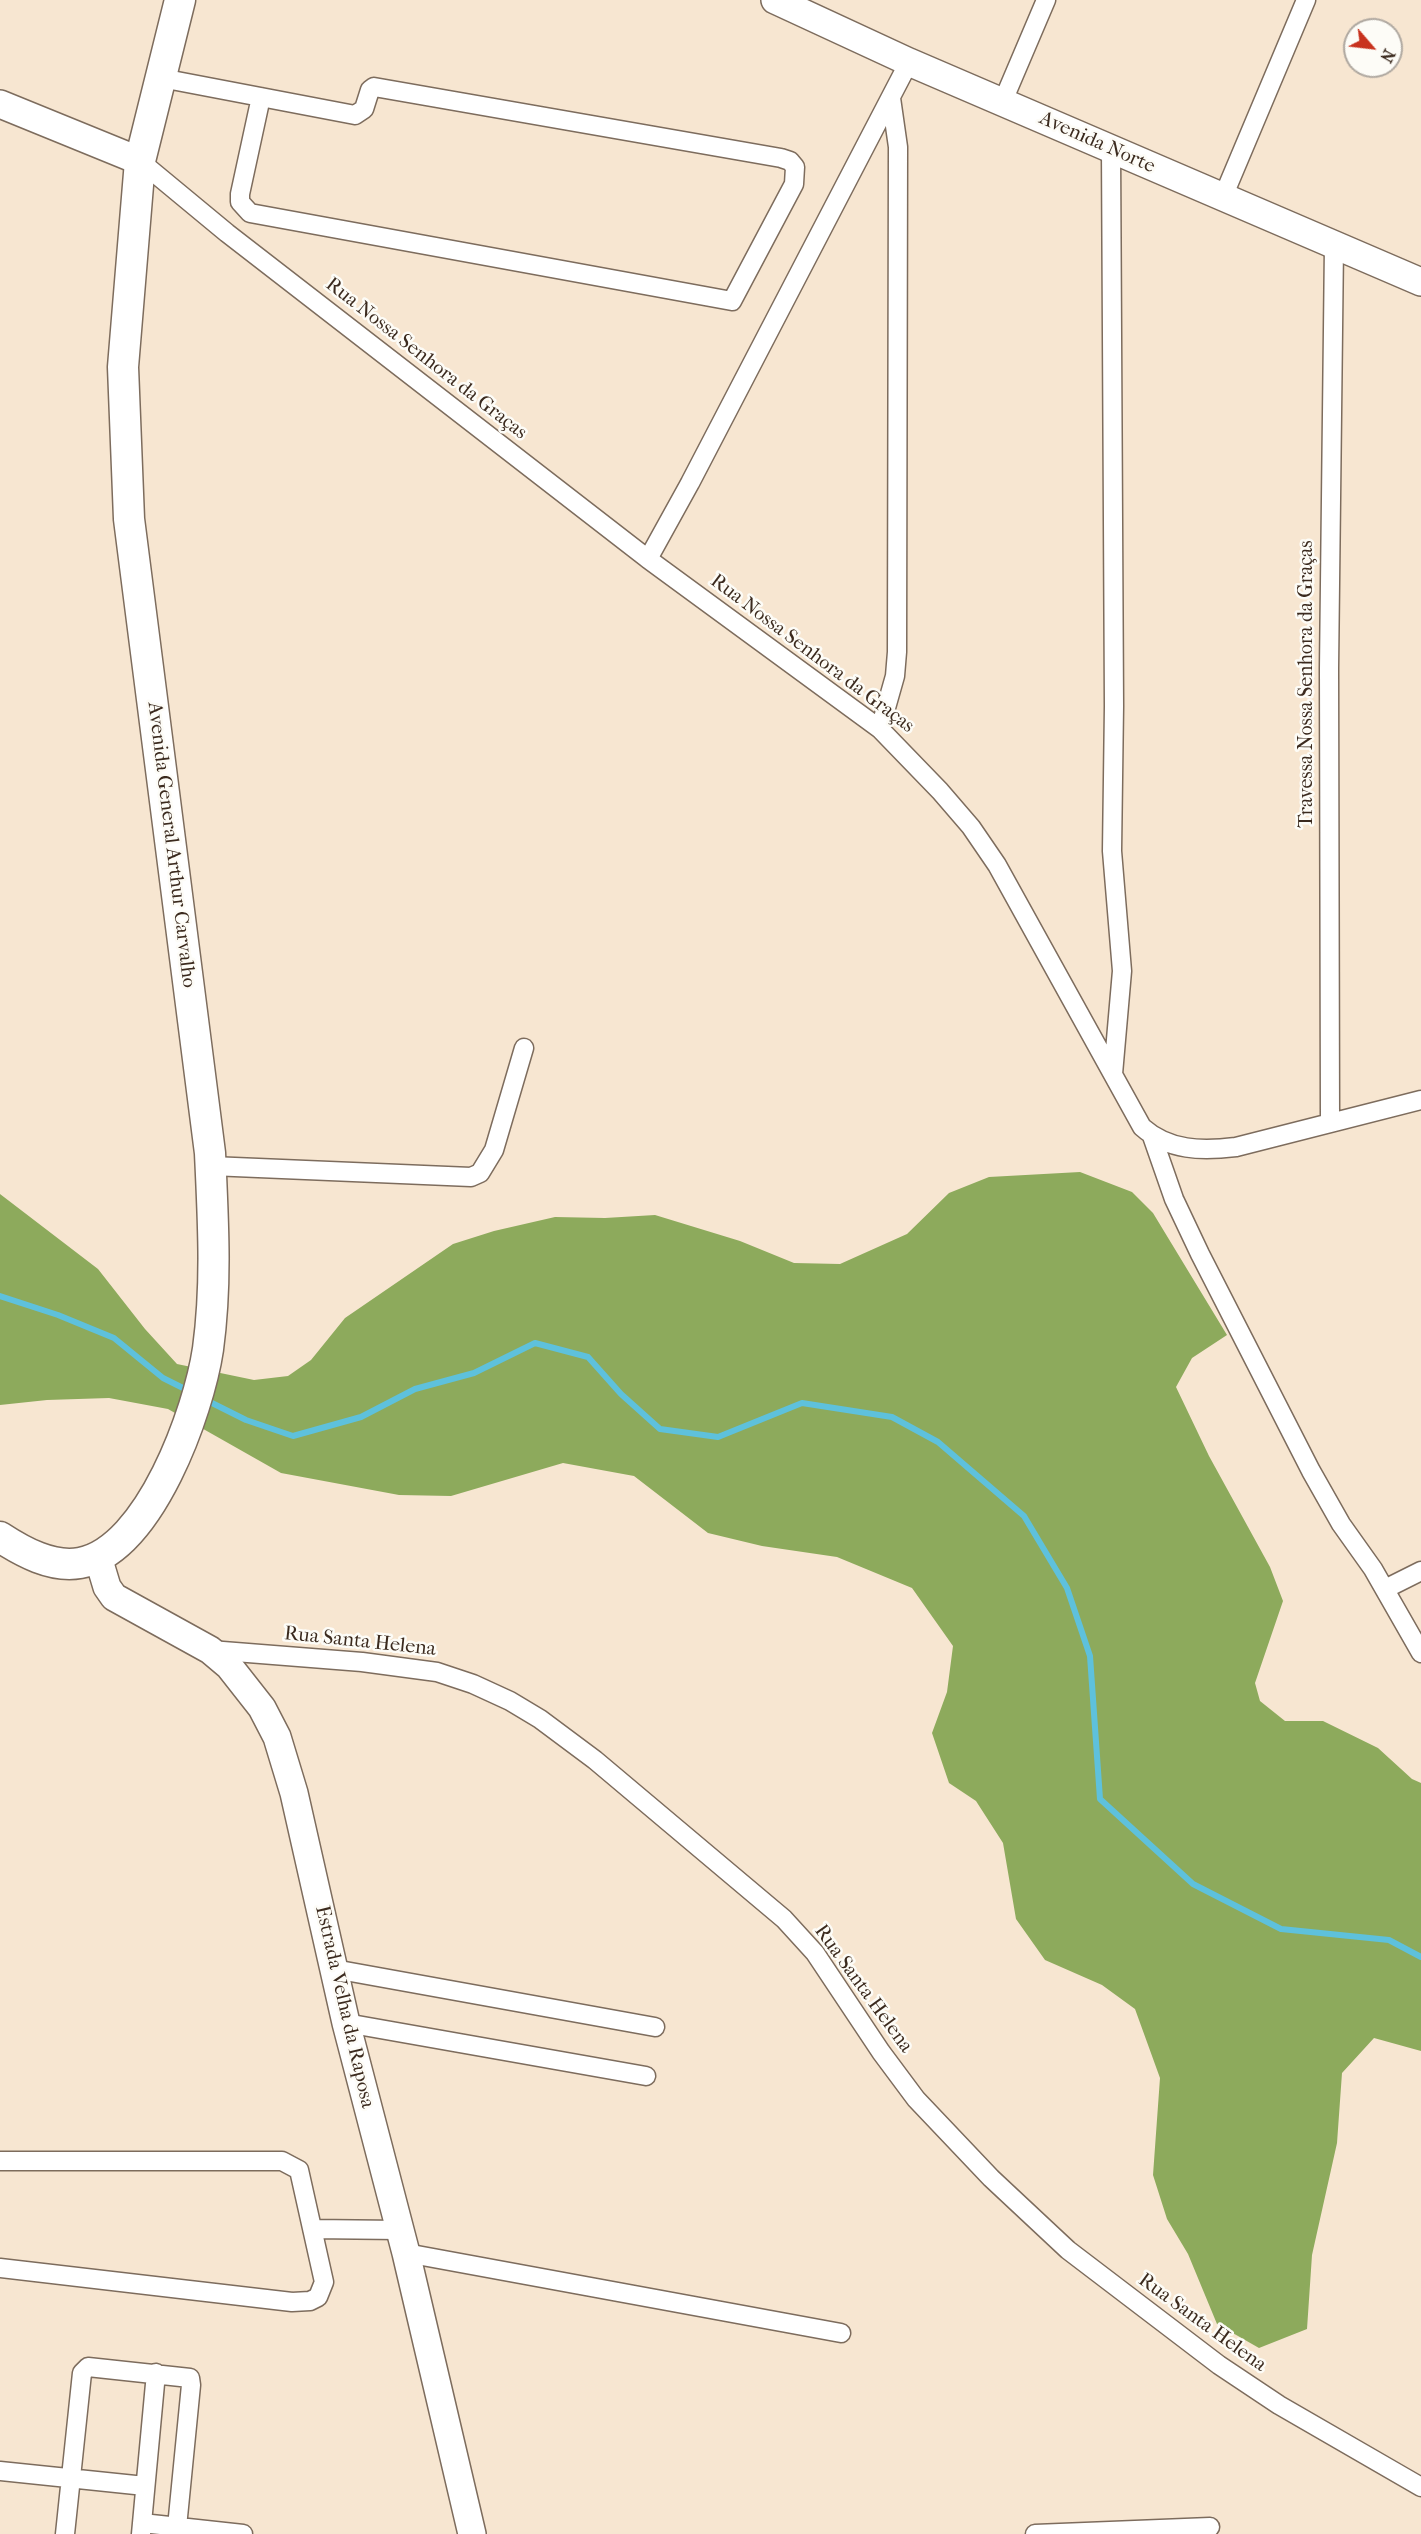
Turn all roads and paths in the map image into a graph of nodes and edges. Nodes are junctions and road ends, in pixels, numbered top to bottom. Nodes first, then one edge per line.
1 (180, 0) edge
2 (1046, 0) edge
3 (1306, 0) edge
4 (782, 2) edge
5 (909, 62) junction
6 (161, 78) junction
7 (261, 97) junction
8 (891, 98) junction
9 (1003, 101) junction
10 (0, 104) edge
11 (1111, 149) junction
12 (140, 161) junction
13 (1223, 197) junction
14 (1334, 245) junction
15 (1421, 282) edge
16 (648, 559) junction
17 (880, 729) junction
18 (524, 1048) dead end
19 (1113, 1074) junction
20 (1421, 1100) edge
21 (1330, 1122) junction
22 (1152, 1136) junction
23 (211, 1166) junction
24 (0, 1537) edge
25 (98, 1557) junction
26 (1421, 1571) edge
27 (1384, 1589) junction
28 (210, 1650) junction
29 (1421, 1653) edge
30 (334, 1969) junction
31 (346, 2023) junction
32 (655, 2026) dead end
33 (646, 2076) dead end
34 (0, 2161) edge
35 (312, 2229) junction
36 (403, 2241) junction
37 (0, 2268) edge
38 (841, 2333) dead end
39 (156, 2373) junction
40 (0, 2471) edge
41 (71, 2478) junction
42 (145, 2486) junction
43 (1421, 2487) edge
44 (177, 2527) junction
45 (1210, 2527) dead end
46 (141, 2528) edge
47 (65, 2534) edge
48 (243, 2534) edge
49 (472, 2534) edge
50 (1035, 2534) edge

1 - 6 main road, Avenida General Arthur Carvalho
2 - 9 street
3 - 13 street
4 - 5 street, Avenida Norte
5 - 8 street
5 - 9 street, Avenida Norte
6 - 7 street
6 - 12 main road, Avenida General Arthur Carvalho
7 - 7 street
8 - 16 street
8 - 17 street
9 - 11 street, Avenida Norte
10 - 12 street
11 - 13 street, Avenida Norte
11 - 19 street
12 - 16 street, Rua Nossa Senhora da Graças
12 - 23 main road, Avenida General Arthur Carvalho
13 - 14 street, Avenida Norte
14 - 15 street, Avenida Norte
14 - 21 street, Travessa Nossa Senhora da Graças
16 - 17 street, Rua Nossa Senhora da Graças
17 - 19 street, Rua Nossa Senhora da Graças
18 - 23 street
19 - 22 street, Rua Nossa Senhora da Graças
20 - 21 street
21 - 22 street
22 - 27 street
23 - 25 main road, Avenida General Arthur Carvalho
24 - 25 main road, Avenida General Arthur Carvalho
25 - 28 street, Estrada Velha da Raposa
26 - 27 street
27 - 29 street
28 - 30 street, Estrada Velha da Raposa
28 - 43 street, Rua Santa Helena
30 - 31 street, Estrada Velha da Raposa
30 - 32 street
31 - 33 street
31 - 36 street, Estrada Velha da Raposa
34 - 35 street
35 - 36 street
35 - 37 street
36 - 38 street
36 - 49 street, Estrada Velha da Raposa
39 - 41 street
39 - 42 street
39 - 44 street
40 - 41 street
41 - 42 street
41 - 47 street
42 - 46 street
44 - 46 street
44 - 48 street
45 - 50 street

